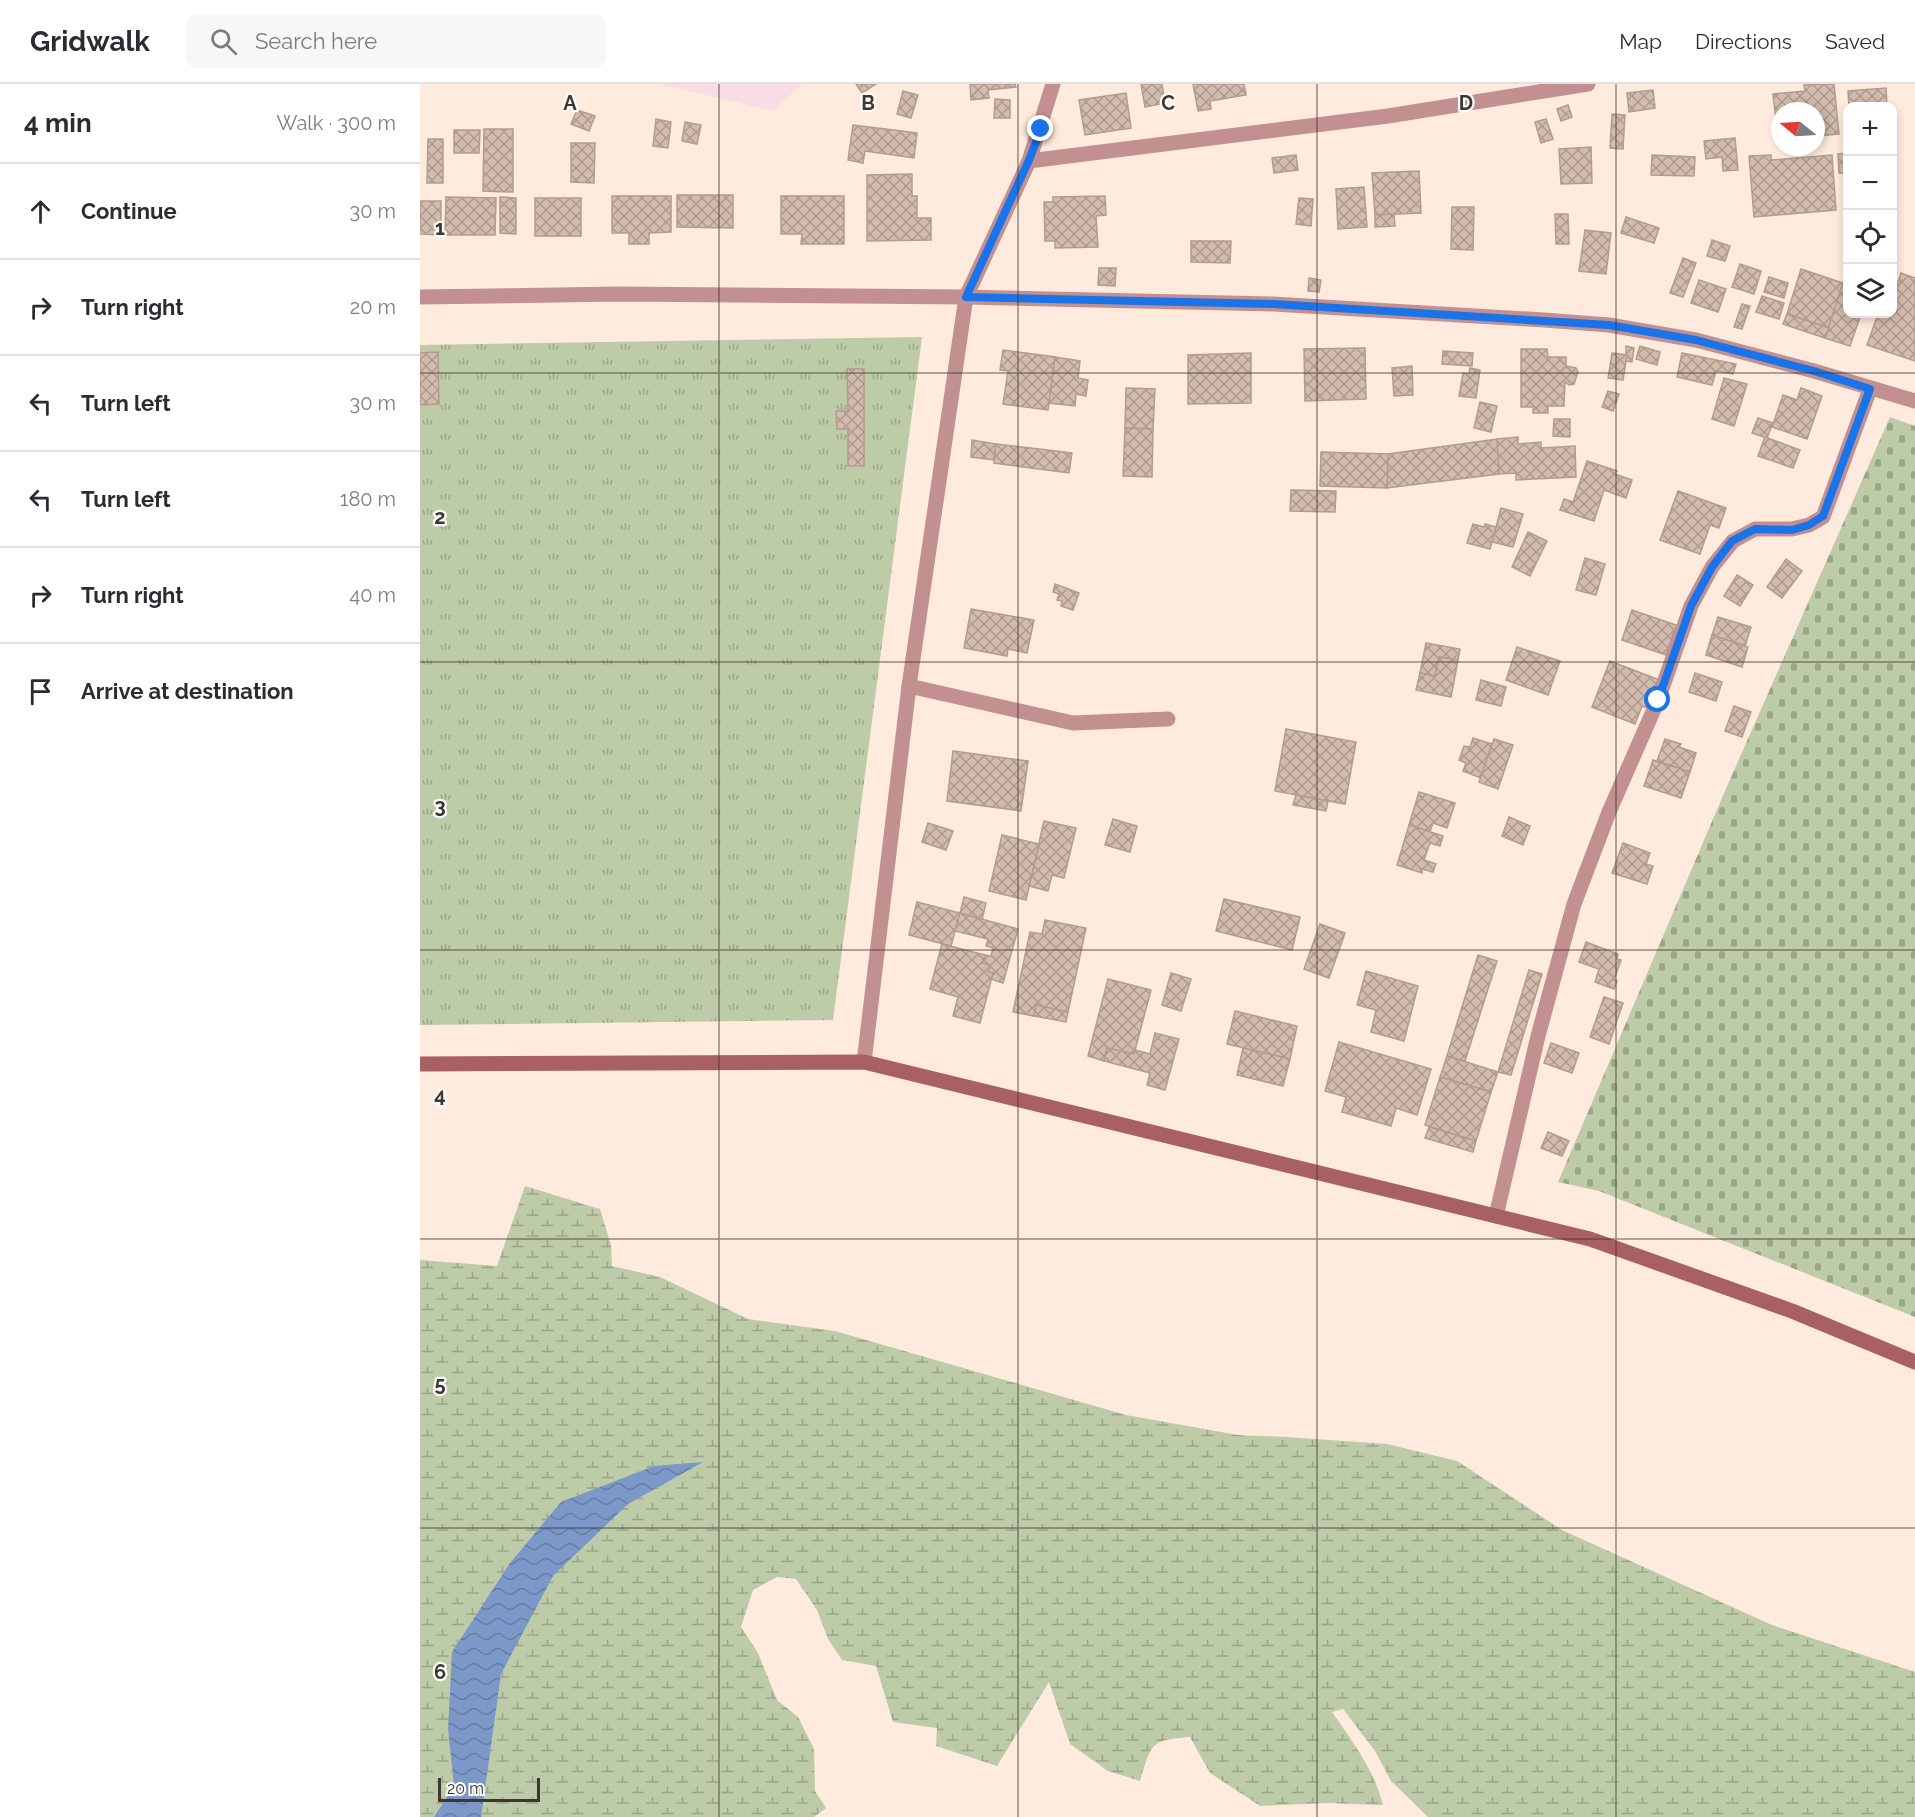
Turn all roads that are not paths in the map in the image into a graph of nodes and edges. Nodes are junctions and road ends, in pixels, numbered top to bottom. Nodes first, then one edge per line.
1 (1053, 84) edge
2 (1588, 84) edge
3 (1029, 160) junction
4 (420, 297) edge
5 (966, 297) junction
6 (1870, 389) junction
7 (1915, 401) edge
8 (909, 686) junction
9 (1168, 719) dead end
10 (864, 1062) junction
11 (420, 1064) edge
12 (1496, 1216) junction
13 (1915, 1362) edge

1 - 3 street
2 - 3 street
3 - 5 street
4 - 5 street
5 - 6 street
5 - 8 street
6 - 7 street
6 - 12 street
8 - 9 street
8 - 10 street
10 - 11 main road
10 - 12 main road
12 - 13 main road

